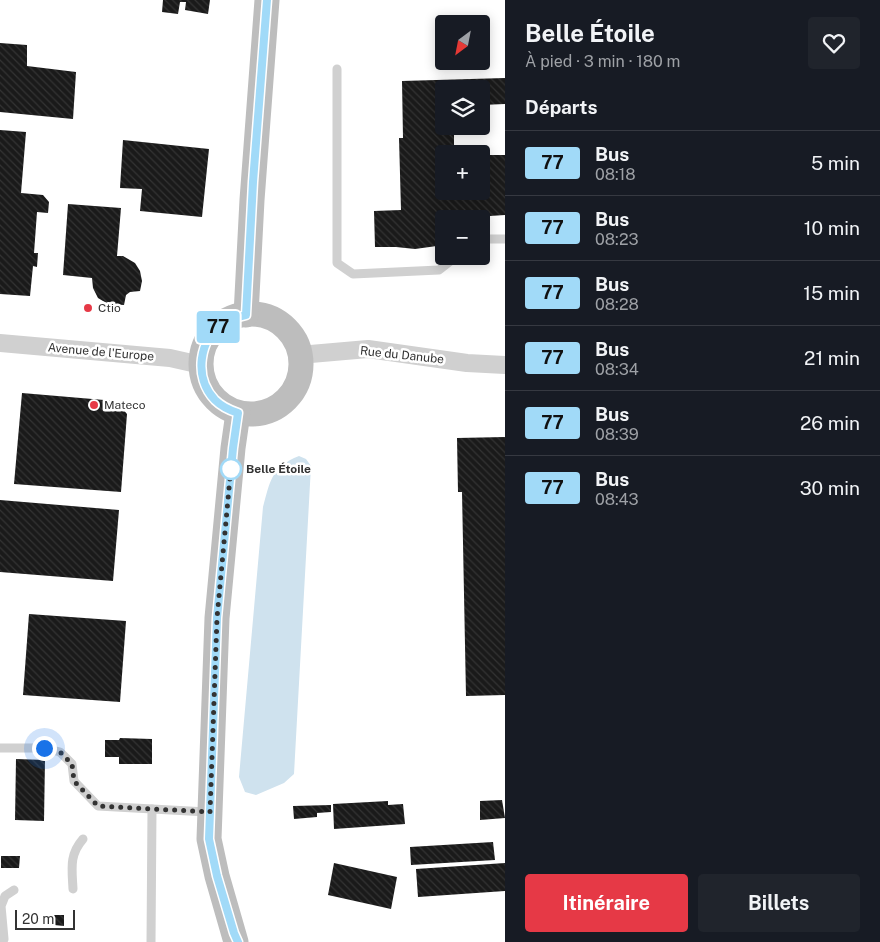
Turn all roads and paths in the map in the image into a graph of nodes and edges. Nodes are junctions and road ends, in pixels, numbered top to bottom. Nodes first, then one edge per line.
1 (267, 0) edge
2 (337, 69) dead end
3 (490, 239) edge
4 (505, 239) edge
5 (446, 265) edge
6 (246, 315) junction
7 (0, 342) edge
8 (299, 355) junction
9 (201, 365) junction
10 (505, 365) edge
11 (238, 413) junction
12 (0, 748) edge
13 (152, 809) junction
14 (210, 812) junction
15 (83, 840) dead end
16 (73, 889) dead end
17 (14, 890) dead end
18 (236, 939) edge
19 (2, 940) edge
20 (151, 942) edge

1 - 6 main road
2 - 5 lane
3 - 4 lane
6 - 8 main road
6 - 9 main road
7 - 9 street, Avenue de l'Europe
8 - 10 street, Rue du Danube
8 - 11 main road
9 - 11 main road
11 - 14 main road
12 - 13 lane
13 - 14 lane
13 - 20 lane
14 - 18 main road
15 - 16 lane
17 - 19 lane

